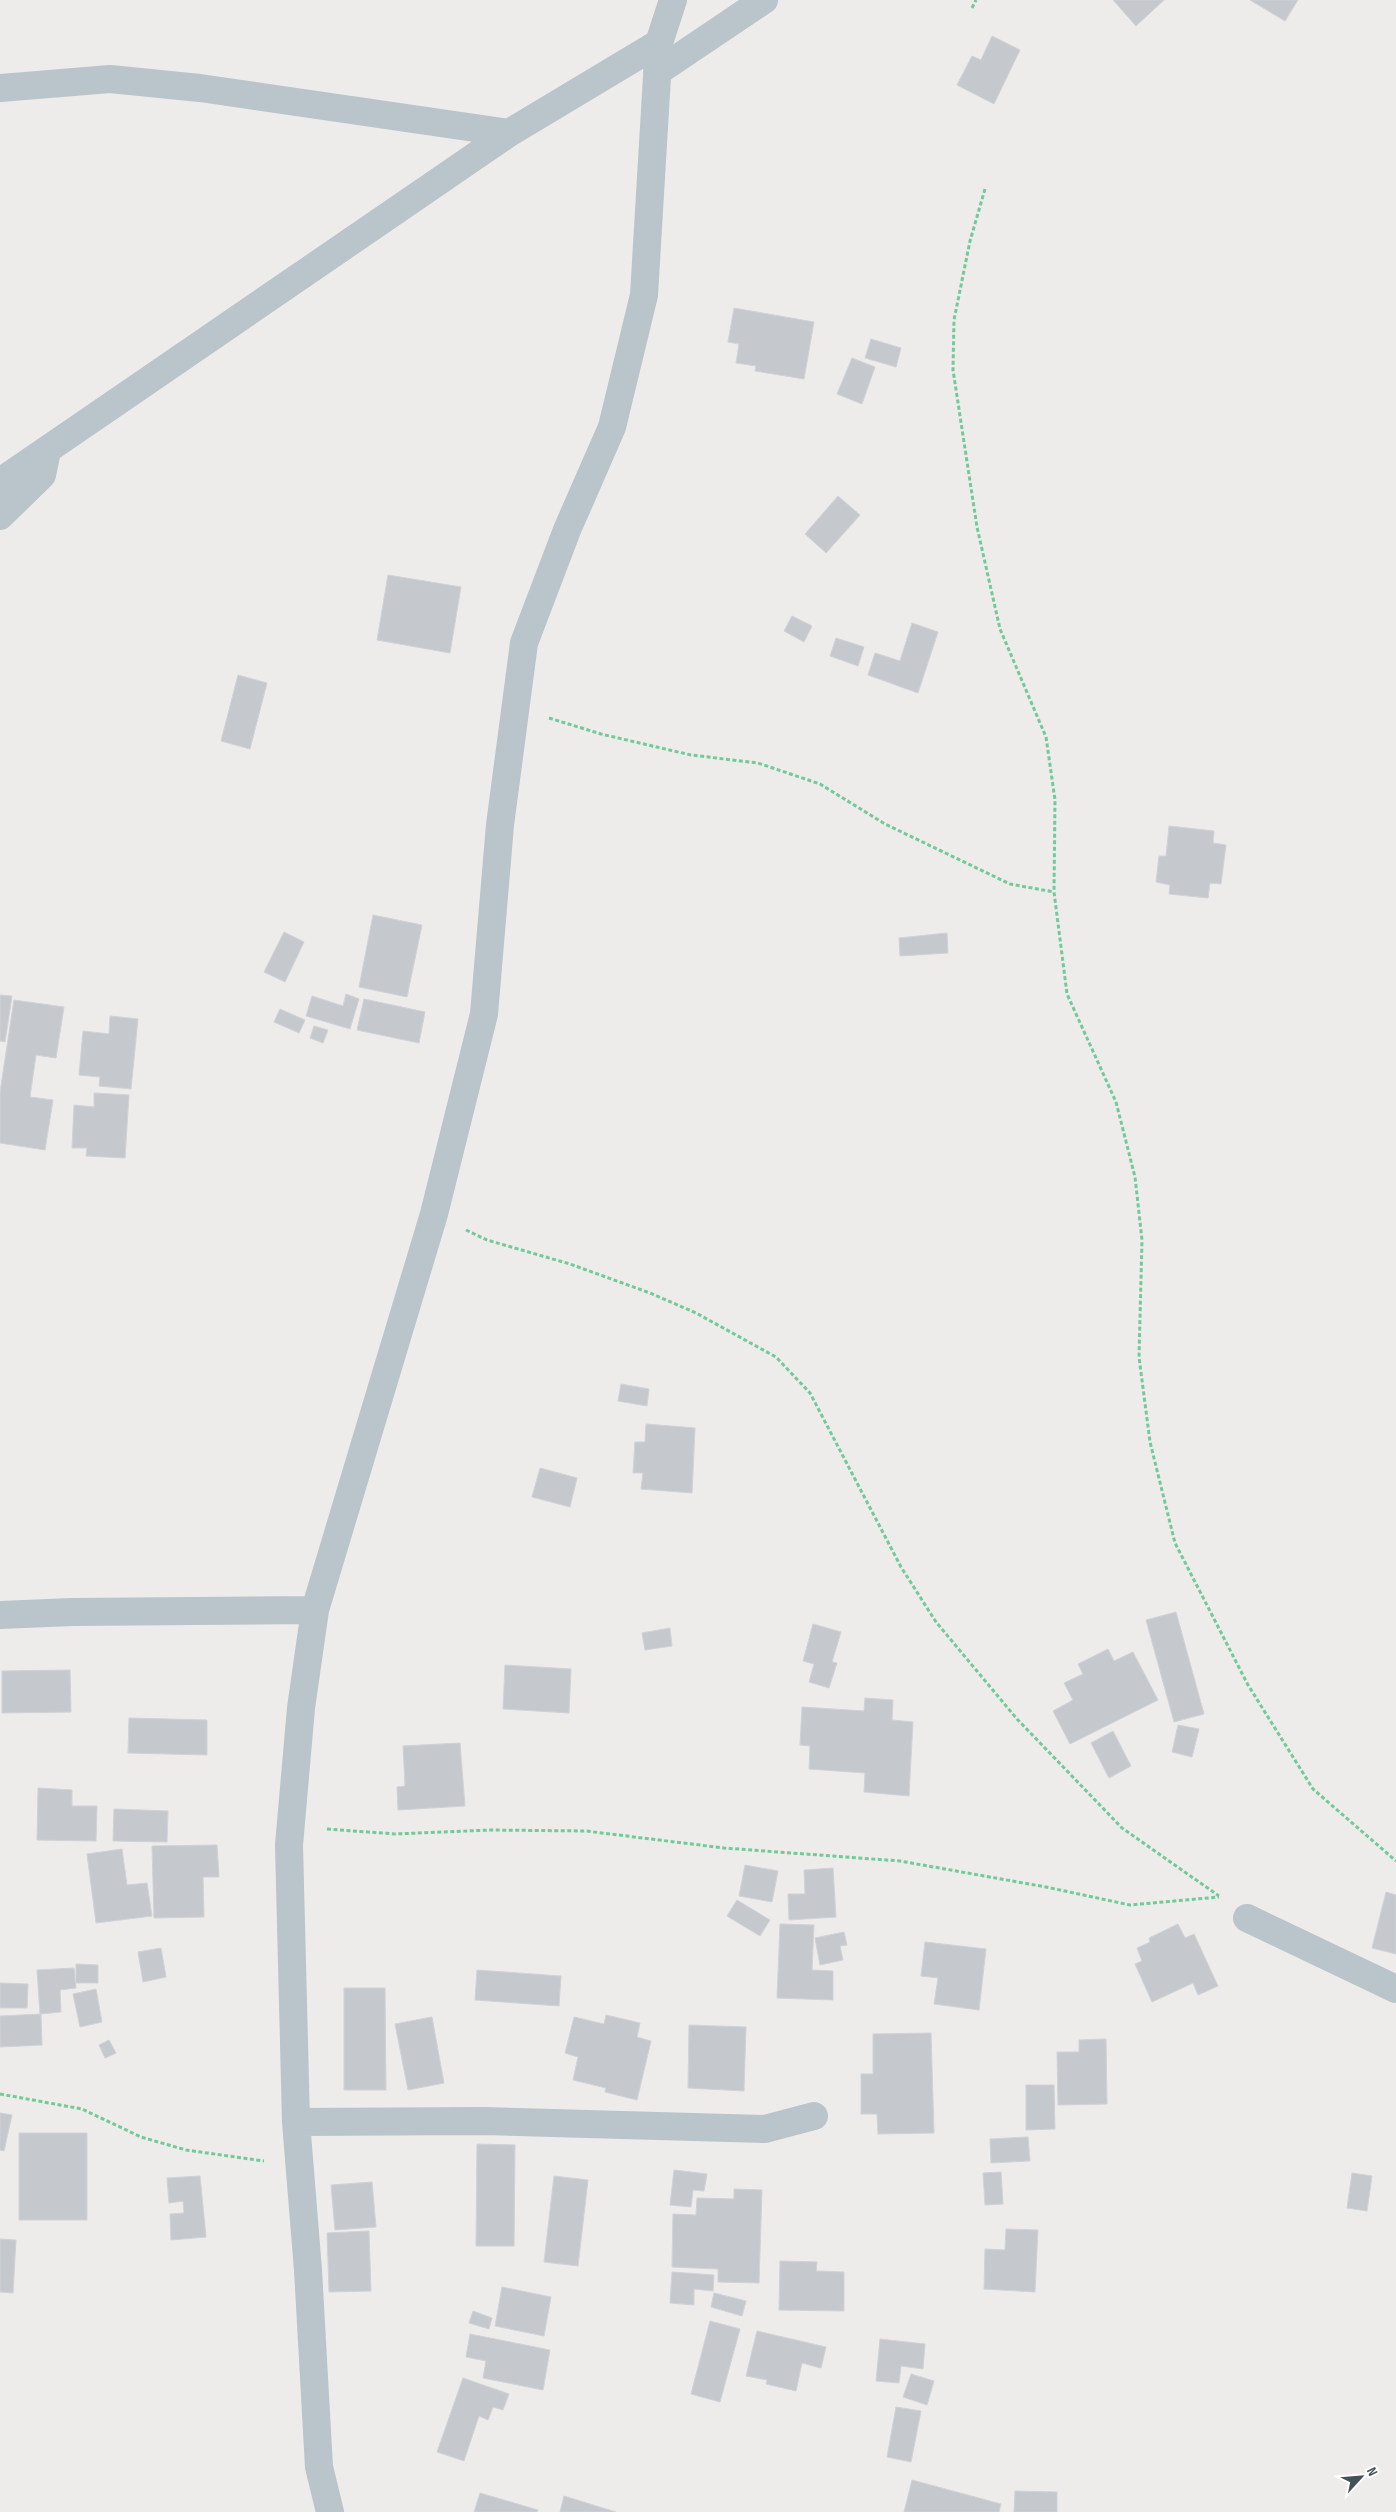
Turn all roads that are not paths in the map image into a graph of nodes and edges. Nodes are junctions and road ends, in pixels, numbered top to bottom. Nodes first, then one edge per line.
1 (673, 0) edge
2 (764, 0) edge
3 (659, 43) junction
4 (657, 72) junction
5 (0, 88) edge
6 (509, 133) junction
7 (47, 451) junction
8 (0, 482) edge
9 (0, 516) edge
10 (315, 1610) junction
11 (0, 1615) edge
12 (1247, 1918) dead end
13 (1396, 1989) edge
14 (814, 2116) dead end
15 (296, 2122) junction
16 (330, 2512) edge

1 - 3 street
2 - 4 street
3 - 4 street
3 - 6 street
4 - 10 street
5 - 6 street
6 - 7 street
7 - 8 street
7 - 9 street
10 - 11 street
10 - 15 street
12 - 13 street
14 - 15 street
15 - 16 street

